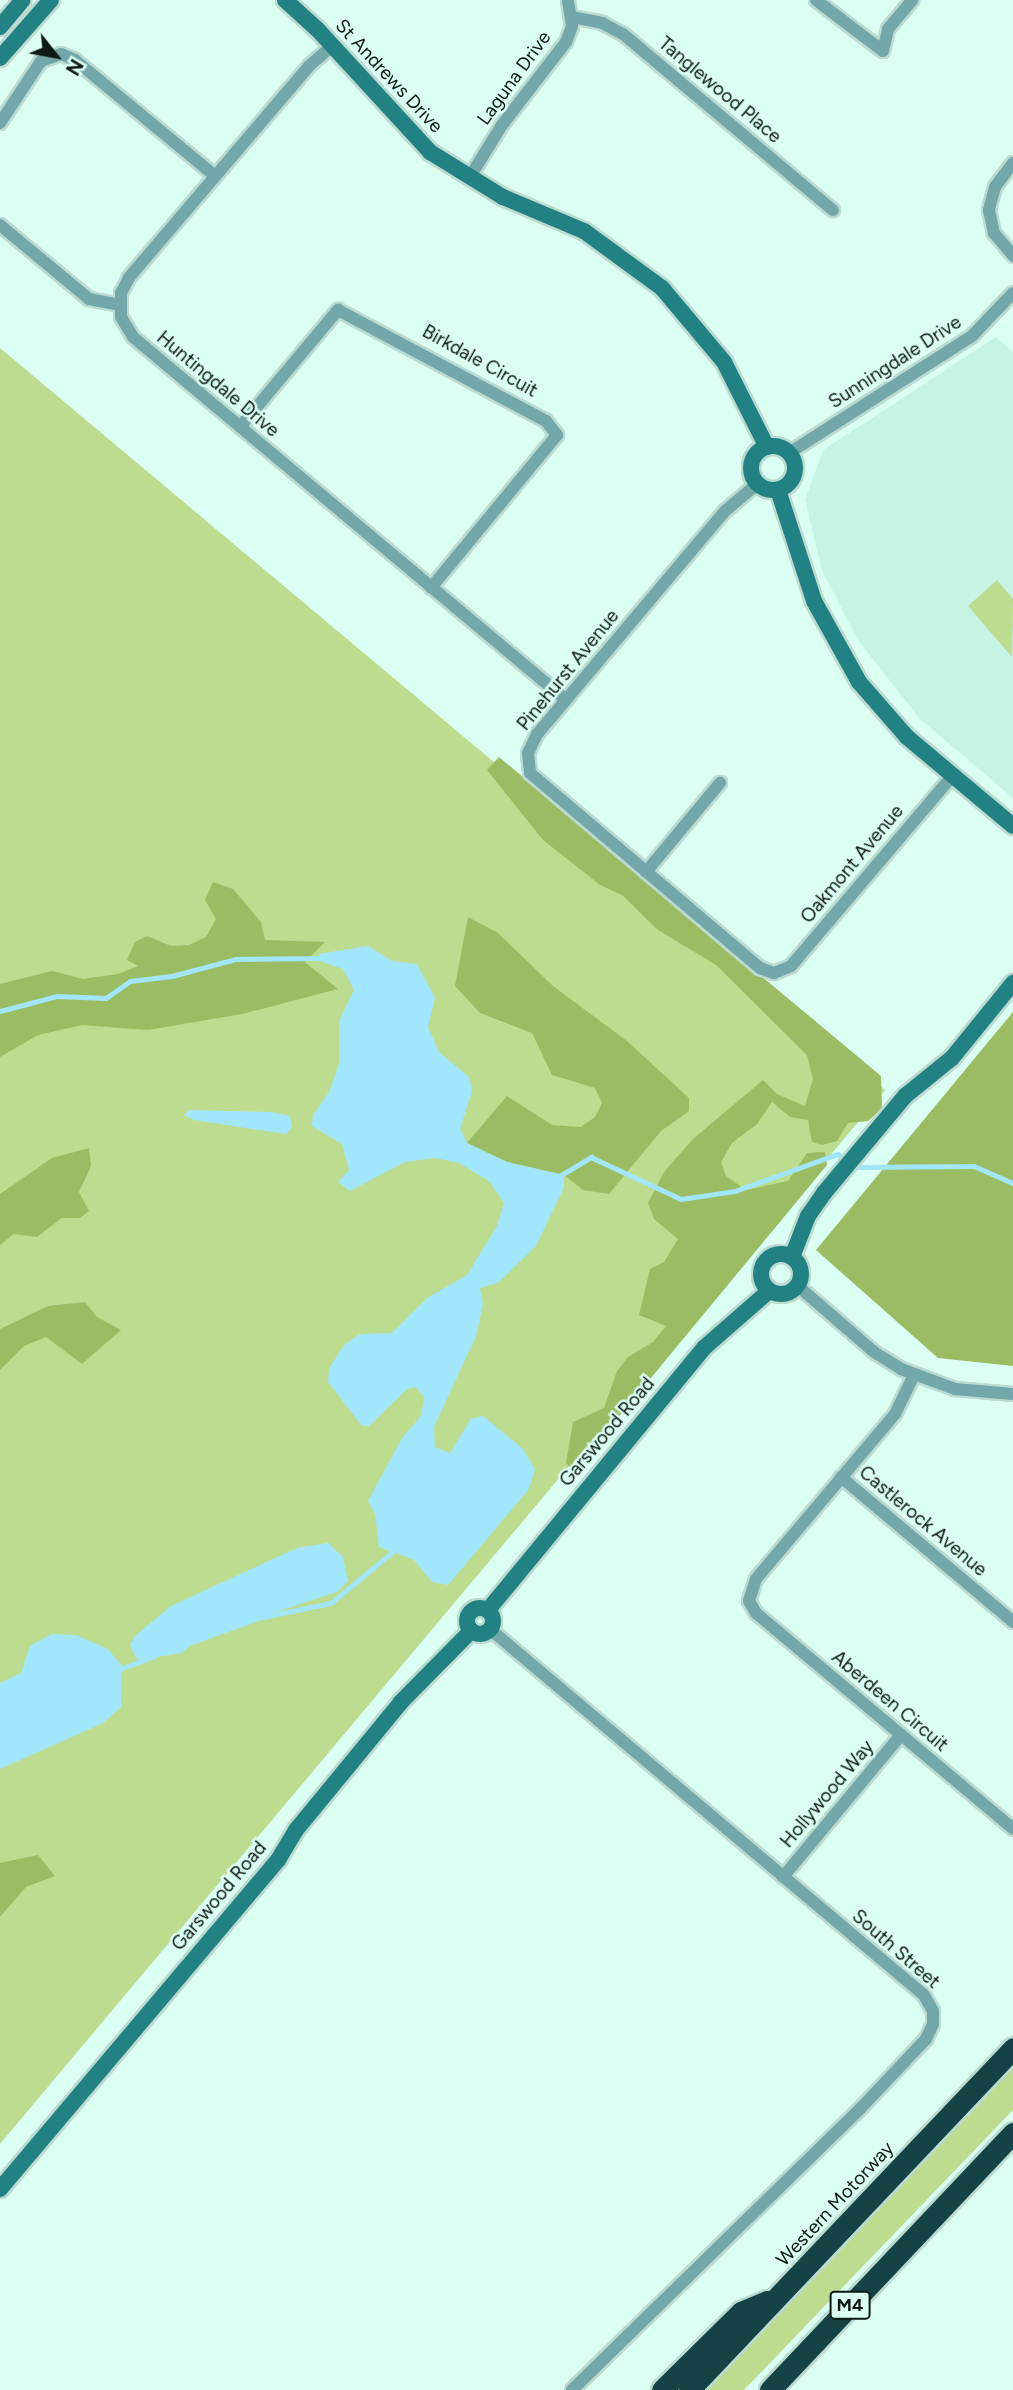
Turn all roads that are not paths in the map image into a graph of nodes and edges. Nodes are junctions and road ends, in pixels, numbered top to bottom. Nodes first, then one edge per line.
1 (23, 0) edge
2 (51, 0) edge
3 (285, 0) edge
4 (568, 0) edge
5 (817, 0) edge
6 (912, 0) edge
7 (572, 17) junction
8 (0, 27) edge
9 (332, 46) junction
10 (0, 58) edge
11 (0, 123) edge
12 (1013, 163) edge
13 (471, 175) junction
14 (215, 176) junction
15 (833, 210) dead end
16 (0, 225) edge
17 (1013, 256) edge
18 (1013, 293) edge
19 (119, 305) junction
20 (240, 427) junction
21 (767, 447) junction
22 (789, 453) junction
23 (757, 484) junction
24 (778, 490) junction
25 (431, 588) junction
26 (566, 700) junction
27 (952, 776) junction
28 (720, 783) dead end
29 (1013, 826) edge
30 (646, 872) junction
31 (779, 973) joint
32 (1013, 983) edge
33 (792, 1257) junction
34 (799, 1287) junction
35 (769, 1291) junction
36 (914, 1375) junction
37 (1013, 1394) edge
38 (841, 1477) junction
39 (488, 1610) junction
40 (1013, 1622) edge
41 (491, 1630) junction
42 (471, 1631) junction
43 (901, 1735) junction
44 (1013, 1829) edge
45 (783, 1877) junction
46 (1013, 2049) edge
47 (1013, 2133) edge
48 (0, 2189) edge
49 (779, 2296) junction
50 (572, 2390) edge
51 (662, 2390) edge
52 (689, 2390) edge
53 (769, 2390) edge

1 - 8 street
2 - 10 street
3 - 9 street, St Andrews Drive
4 - 7 street, Laguna Drive
5 - 6 street
7 - 13 street, Laguna Drive
7 - 15 street, Tanglewood Place
9 - 13 street, St Andrews Drive
9 - 14 street
11 - 14 street
12 - 17 street
13 - 21 street, St Andrews Drive
14 - 19 street
16 - 19 street
18 - 22 street, Sunningdale Drive
19 - 20 street, Huntingdale Drive
20 - 25 street, Huntingdale Drive
20 - 25 street, Birkdale Circuit
21 - 22 street
21 - 23 street
22 - 24 street
23 - 24 street
23 - 26 street, Pinehurst Avenue
24 - 27 street
25 - 26 street, Huntingdale Drive
26 - 30 street, Pinehurst Avenue
27 - 29 street
27 - 31 street, Oakmont Avenue
28 - 30 street
30 - 31 street, Pinehurst Avenue
32 - 33 street
33 - 34 street
33 - 35 street
34 - 35 street
34 - 36 street
35 - 39 street, Garswood Road
36 - 37 street
36 - 38 street, Aberdeen Circuit
38 - 40 street, Castlerock Avenue
38 - 43 street, Aberdeen Circuit
39 - 41 street
39 - 42 street
41 - 42 street
41 - 45 street, South Street
42 - 48 street, Garswood Road
43 - 44 street, Aberdeen Circuit
43 - 45 street, Hollywood Way
45 - 50 street, South Street
46 - 49 highway, Western Motorway
47 - 53 highway, M4
49 - 51 highway
49 - 52 highway, Western Motorway

